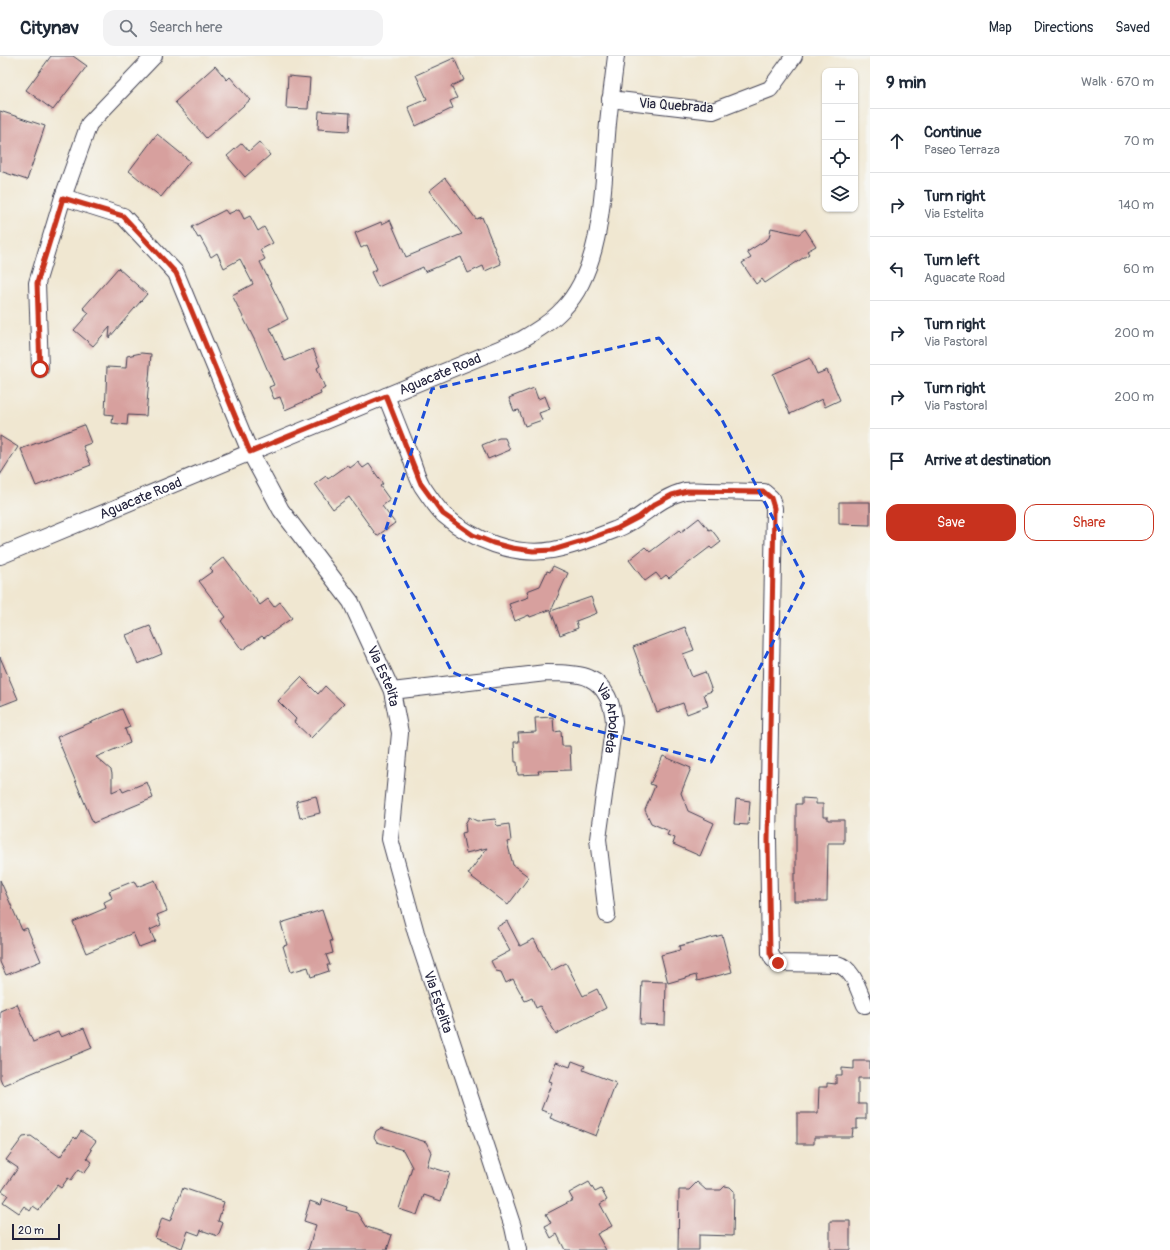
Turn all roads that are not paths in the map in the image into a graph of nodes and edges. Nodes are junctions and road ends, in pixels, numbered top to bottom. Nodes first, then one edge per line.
1 (154, 56) edge
2 (616, 56) edge
3 (794, 56) edge
4 (610, 99) junction
5 (63, 198) junction
6 (40, 369) dead end
7 (386, 396) junction
8 (250, 452) junction
9 (0, 556) edge
10 (392, 691) junction
11 (607, 915) dead end
12 (865, 1005) dead end
13 (518, 1250) edge

1 - 5 street
2 - 4 street, Aguacate Road
3 - 4 street, Via Quebrada
4 - 7 street, Aguacate Road
5 - 6 street
5 - 8 street, Via Estelita
7 - 8 street, Aguacate Road
7 - 12 street
8 - 9 street, Aguacate Road
8 - 10 street, Via Estelita
10 - 11 street, Via Arboleda
10 - 13 street, Via Estelita

